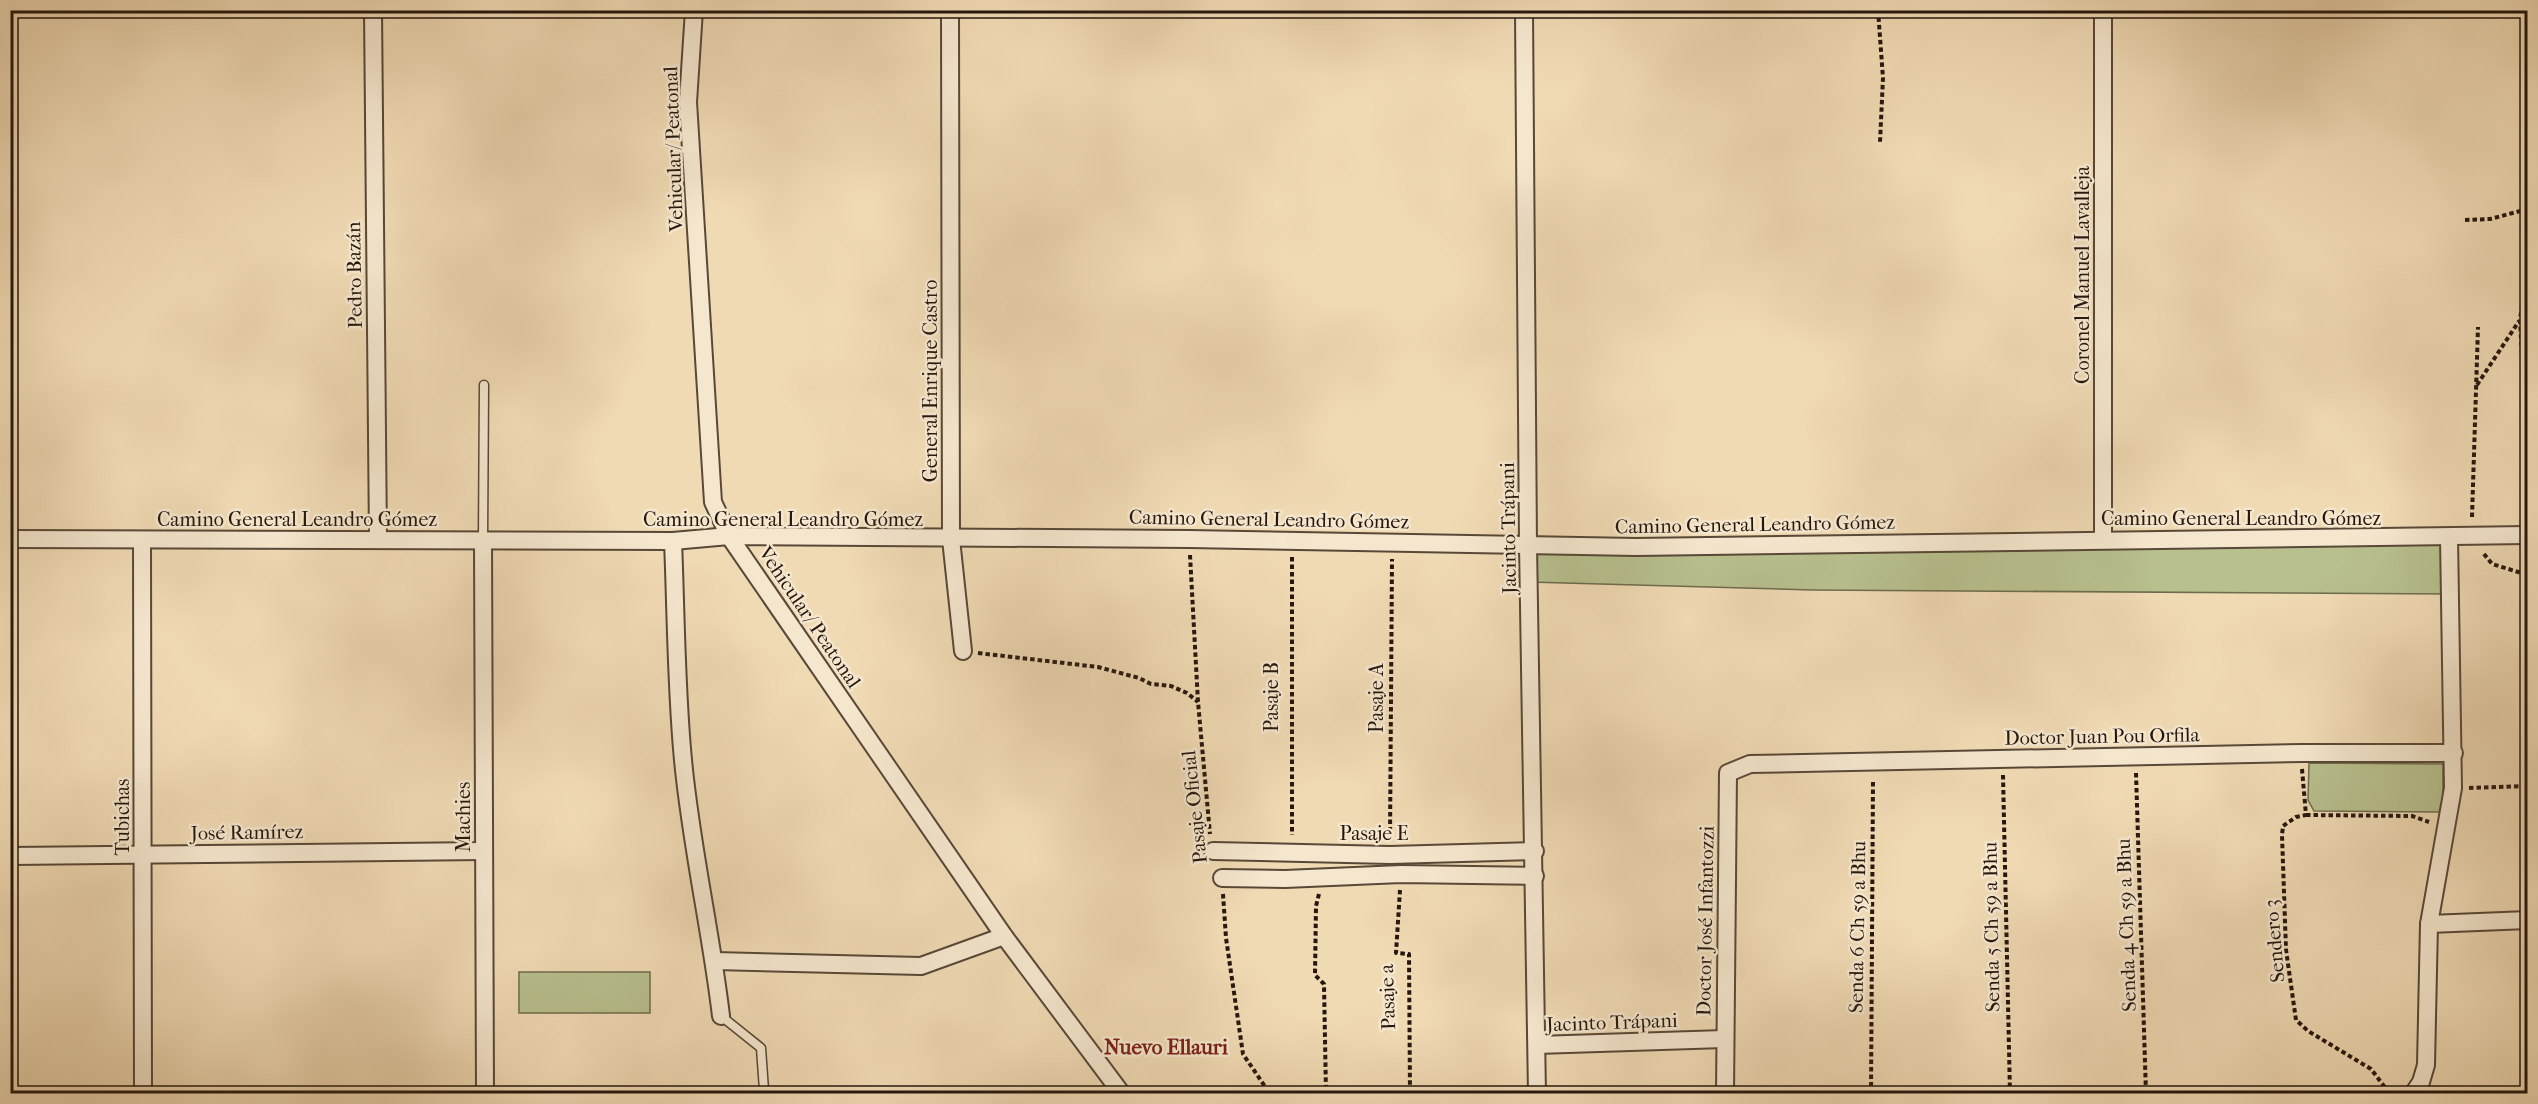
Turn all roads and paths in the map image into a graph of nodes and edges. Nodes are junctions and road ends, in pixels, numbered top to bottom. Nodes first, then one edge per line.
1 (373, 10) edge
2 (694, 10) edge
3 (950, 10) edge
4 (1524, 10) edge
5 (1878, 10) edge
6 (2103, 10) edge
7 (1880, 142) dead end
8 (2528, 209) edge
9 (2465, 220) dead end
10 (2528, 261) edge
11 (2520, 320) junction
12 (2478, 327) dead end
13 (484, 385) dead end
14 (2476, 387) junction
15 (2528, 468) edge
16 (2528, 535) edge
17 (729, 536) junction
18 (2449, 537) junction
19 (2472, 537) junction
20 (10, 539) edge
21 (951, 539) junction
22 (1189, 539) junction
23 (142, 540) junction
24 (378, 540) junction
25 (483, 540) junction
26 (2103, 540) junction
27 (673, 541) junction
28 (1292, 541) junction
29 (1392, 541) junction
30 (1528, 545) junction
31 (2528, 575) edge
32 (963, 651) joint
33 (1198, 702) junction
34 (2302, 753) junction
35 (2454, 753) junction
36 (2136, 756) junction
37 (2002, 759) junction
38 (1874, 761) junction
39 (1750, 764) joint
40 (2528, 786) edge
41 (2453, 788) junction
42 (2306, 815) junction
43 (2446, 828) junction
44 (484, 851) junction
45 (1212, 851) joint
46 (1535, 851) junction
47 (143, 854) junction
48 (1292, 854) junction
49 (1390, 855) junction
50 (10, 856) edge
51 (1401, 874) junction
52 (1535, 876) junction
53 (1323, 877) junction
54 (1222, 878) joint
55 (1285, 879) junction
56 (2528, 920) edge
57 (2429, 924) junction
58 (1004, 936) junction
59 (715, 961) junction
60 (721, 1016) joint
61 (1724, 1039) junction
62 (1537, 1045) junction
63 (143, 1094) edge
64 (485, 1094) edge
65 (771, 1094) edge
66 (1122, 1094) edge
67 (1270, 1094) edge
68 (1326, 1094) edge
69 (1410, 1094) edge
70 (1537, 1094) edge
71 (1725, 1094) edge
72 (1871, 1094) edge
73 (2010, 1094) edge
74 (2146, 1094) edge
75 (2390, 1094) edge
76 (2414, 1094) edge

1 - 24 street, Pedro Bazán
2 - 17 street, Vehicular/ Peatonal
3 - 21 street, General Enrique Castro
4 - 30 street, Jacinto Trápani
5 - 7 path
6 - 26 street, Coronel Manuel Lavalleja
8 - 9 path
10 - 11 path
11 - 14 path
11 - 15 path
12 - 14 path
13 - 25 lane
14 - 19 path
16 - 19 street, Camino General Leandro Gómez
17 - 21 street, Camino General Leandro Gómez
17 - 27 street, Camino General Leandro Gómez
17 - 58 street, Vehicular/ Peatonal
18 - 19 street, Camino General Leandro Gómez
18 - 26 street, Camino General Leandro Gómez
18 - 35 street
19 - 31 path
20 - 23 street, Camino General Leandro Gómez
21 - 22 street, Camino General Leandro Gómez
21 - 32 street, General Enrique Castro
22 - 28 street, Camino General Leandro Gómez
22 - 33 path, Pasaje Oficial
23 - 24 street, Camino General Leandro Gómez
23 - 47 street, Tubichas
24 - 25 street, Camino General Leandro Gómez
25 - 27 street, Camino General Leandro Gómez
25 - 44 street, Machies
26 - 30 street, Camino General Leandro Gómez
27 - 59 street
28 - 29 street, Camino General Leandro Gómez
28 - 48 path, Pasaje B
29 - 30 street, Camino General Leandro Gómez
29 - 49 path, Pasaje A
30 - 46 street, Jacinto Trápani
32 - 33 path
33 - 45 path, Pasaje Oficial
34 - 35 street, Doctor Juan Pou Orfila
34 - 36 street, Doctor Juan Pou Orfila
34 - 42 path
35 - 41 street
36 - 37 street, Doctor Juan Pou Orfila
36 - 74 path, Senda 4 Ch 59 a Bhu
37 - 38 street, Doctor Juan Pou Orfila
37 - 73 path, Senda 5 Ch 59 a Bhu
38 - 39 street, Doctor Juan Pou Orfila
38 - 72 path, Senda 6 Ch 59 a Bhu
39 - 61 street, Doctor José Infantozzi
40 - 41 path
41 - 43 street
42 - 43 path
42 - 75 path, Sendero 3
43 - 57 street
44 - 47 street, José Ramírez
44 - 64 street, Machies
45 - 48 street, Pasaje E
46 - 49 street, Pasaje E
46 - 52 street, Jacinto Trápani
47 - 50 street, José Ramírez
47 - 63 street, Tubichas
48 - 49 street, Pasaje E
48 - 55 street
49 - 51 street
51 - 52 street, Pasaje E
51 - 53 street, Pasaje E
51 - 69 path, Pasaje a
52 - 62 street, Jacinto Trápani
53 - 55 street, Pasaje E
53 - 68 path
54 - 55 street, Pasaje E
54 - 67 path, Pasaje Oficial
56 - 57 street
57 - 76 street
58 - 59 street
58 - 66 street, Vehicular/ Peatonal
59 - 60 street
60 - 65 lane
61 - 62 street, Jacinto Trápani
61 - 71 street, Doctor José Infantozzi
62 - 70 street, Jacinto Trápani

